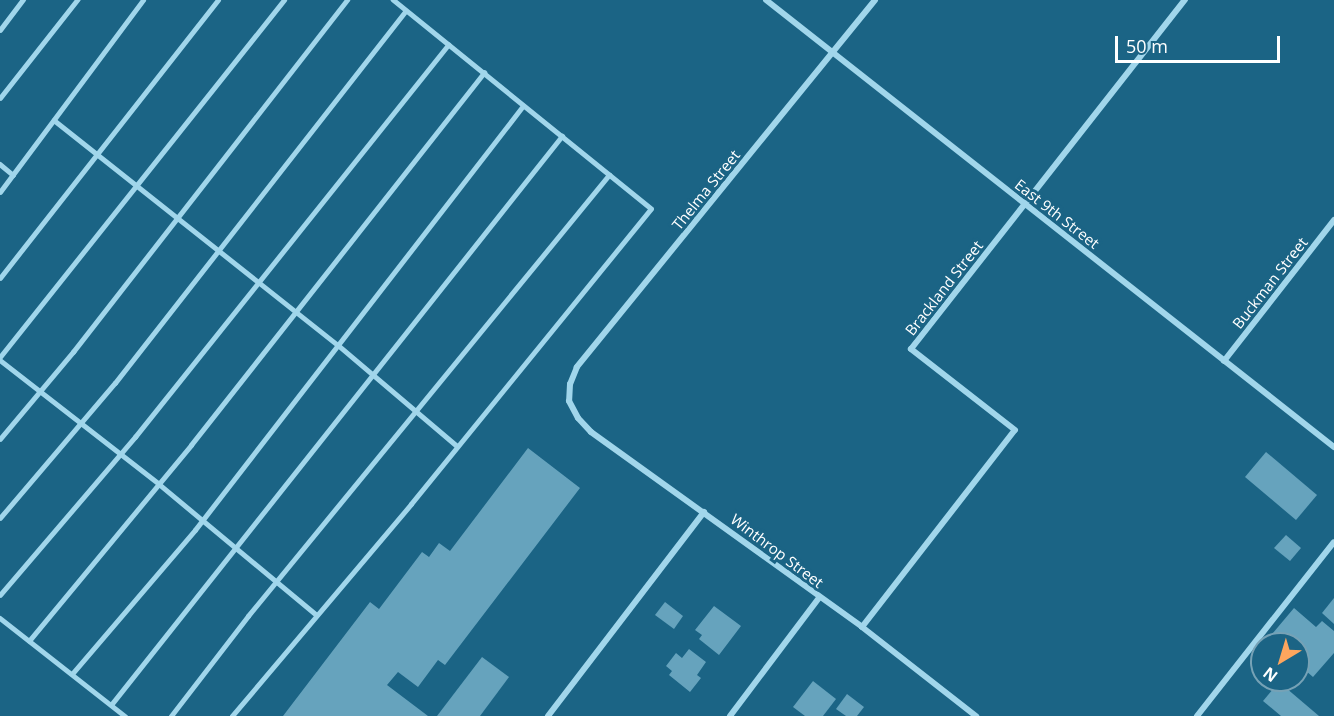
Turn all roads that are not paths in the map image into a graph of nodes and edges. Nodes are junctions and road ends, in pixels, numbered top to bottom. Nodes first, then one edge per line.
1 (23, 0) edge
2 (77, 0) edge
3 (143, 0) edge
4 (218, 0) edge
5 (284, 0) edge
6 (347, 0) edge
7 (393, 0) edge
8 (766, 0) edge
9 (875, 0) edge
10 (1185, 0) edge
11 (406, 10) junction
12 (0, 30) edge
13 (448, 45) junction
14 (833, 53) junction
15 (484, 73) junction
16 (0, 98) edge
17 (523, 106) junction
18 (54, 120) junction
19 (562, 136) junction
20 (97, 154) junction
21 (0, 165) edge
22 (13, 175) junction
23 (609, 175) junction
24 (137, 186) junction
25 (0, 192) edge
26 (1025, 204) junction
27 (177, 219) junction
28 (1334, 220) edge
29 (219, 251) junction
30 (0, 278) edge
31 (259, 282) junction
32 (295, 313) junction
33 (338, 345) junction
34 (0, 359) edge
35 (1224, 361) junction
36 (373, 376) junction
37 (41, 390) junction
38 (569, 401) joint
39 (416, 412) junction
40 (79, 425) junction
41 (0, 439) edge
42 (456, 445) junction
43 (1334, 447) edge
44 (119, 456) junction
45 (159, 484) junction
46 (704, 512) junction
47 (0, 518) edge
48 (201, 522) junction
49 (1334, 542) edge
50 (236, 550) junction
51 (276, 582) junction
52 (0, 595) edge
53 (819, 598) junction
54 (317, 615) junction
55 (0, 618) edge
56 (862, 627) junction
57 (29, 641) junction
58 (72, 674) junction
59 (111, 705) junction
60 (125, 716) edge
61 (171, 716) edge
62 (232, 716) edge
63 (548, 716) edge
64 (730, 716) edge
65 (976, 716) edge
66 (1197, 716) edge

1 - 12 lane
2 - 16 lane
3 - 18 lane
4 - 20 lane
5 - 24 lane
6 - 27 lane
7 - 11 lane
8 - 14 street, East 9th Street
9 - 14 street, Thelma Street
10 - 26 street, Brackland Street
11 - 13 lane
11 - 29 lane
13 - 15 lane
13 - 31 lane
14 - 26 street, East 9th Street
14 - 38 street, Thelma Street
15 - 17 lane
15 - 32 lane
17 - 19 lane
17 - 33 lane
18 - 20 lane
18 - 22 lane
19 - 23 lane
19 - 36 lane
20 - 24 lane
20 - 30 lane
21 - 22 lane
22 - 25 lane
23 - 39 lane
23 - 42 lane
24 - 27 lane
24 - 34 lane
26 - 35 street, East 9th Street
26 - 56 street, Brackland Street
27 - 29 lane
27 - 37 lane
28 - 35 street, Buckman Street
29 - 31 lane
29 - 40 lane
31 - 32 lane
31 - 44 lane
32 - 33 lane
32 - 45 lane
33 - 36 lane
33 - 48 lane
34 - 37 lane
35 - 43 street, East 9th Street
36 - 39 lane
36 - 50 lane
37 - 40 lane
37 - 41 lane
38 - 46 street, Winthrop Street
39 - 42 lane
39 - 51 lane
40 - 44 lane
40 - 47 lane
42 - 54 lane
44 - 45 lane
44 - 52 lane
45 - 48 lane
45 - 57 lane
46 - 53 street, Winthrop Street
46 - 63 street
48 - 50 lane
48 - 58 lane
49 - 66 street
50 - 51 lane
50 - 59 lane
51 - 54 lane
51 - 61 lane
53 - 56 street, Winthrop Street
53 - 64 street
54 - 62 lane
55 - 57 lane
56 - 65 street, Winthrop Street
57 - 58 lane
58 - 59 lane
59 - 60 lane

